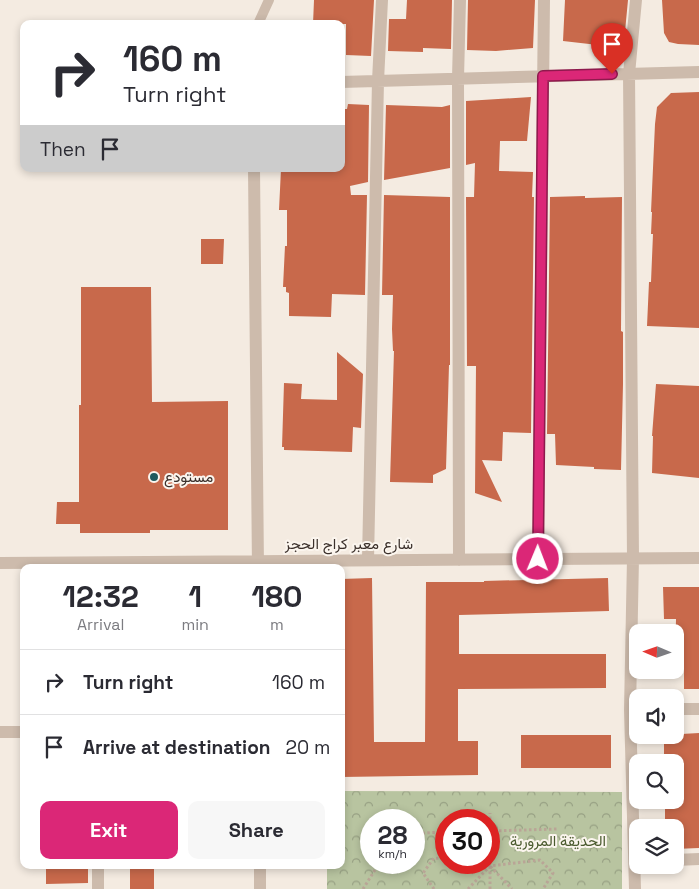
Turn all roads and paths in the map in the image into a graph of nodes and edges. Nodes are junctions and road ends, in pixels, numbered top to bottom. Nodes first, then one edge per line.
1 (269, 0) edge
2 (382, 0) edge
3 (460, 0) edge
4 (544, 0) edge
5 (636, 0) edge
6 (260, 20) edge
7 (699, 72) edge
8 (629, 74) junction
9 (543, 76) junction
10 (458, 78) junction
11 (378, 81) junction
12 (345, 82) edge
13 (254, 172) edge
14 (633, 558) junction
15 (699, 558) edge
16 (538, 559) junction
17 (368, 560) junction
18 (458, 560) junction
19 (0, 563) edge
20 (258, 564) edge
21 (634, 689) edge
22 (684, 709) edge
23 (699, 709) edge
24 (0, 732) edge
25 (20, 732) edge
26 (634, 744) edge
27 (635, 819) edge
28 (558, 829) dead end
29 (500, 831) edge
30 (435, 858) edge
31 (699, 859) edge
32 (684, 860) edge
33 (500, 865) edge
34 (98, 869) edge
35 (260, 869) edge
36 (373, 874) edge
37 (482, 874) edge
38 (490, 874) edge
39 (498, 874) edge
40 (636, 874) edge
41 (98, 889) edge
42 (260, 889) edge
43 (364, 889) edge
44 (434, 889) edge
45 (468, 889) edge
46 (490, 889) edge
47 (512, 889) edge
48 (544, 889) edge
49 (635, 889) edge

1 - 6 lane
2 - 11 street
3 - 10 street
4 - 9 street
5 - 8 street
7 - 8 street
8 - 9 street
8 - 14 street
9 - 10 street
9 - 16 street
10 - 11 street
10 - 18 street
11 - 12 street
11 - 17 street
13 - 20 street
14 - 15 street, شارع معبر كراج الحجز
14 - 16 street, شارع معبر كراج الحجز
14 - 21 street
16 - 18 street, شارع معبر كراج الحجز
17 - 18 street, شارع معبر كراج الحجز
17 - 20 street, شارع معبر كراج الحجز
19 - 20 street, شارع معبر كراج الحجز
22 - 23 street
24 - 25 street
26 - 27 street
28 - 29 path
30 - 44 path
31 - 32 street
33 - 48 path
34 - 41 street
35 - 42 street
36 - 43 path
37 - 45 path
38 - 46 path
39 - 47 path
40 - 49 street

